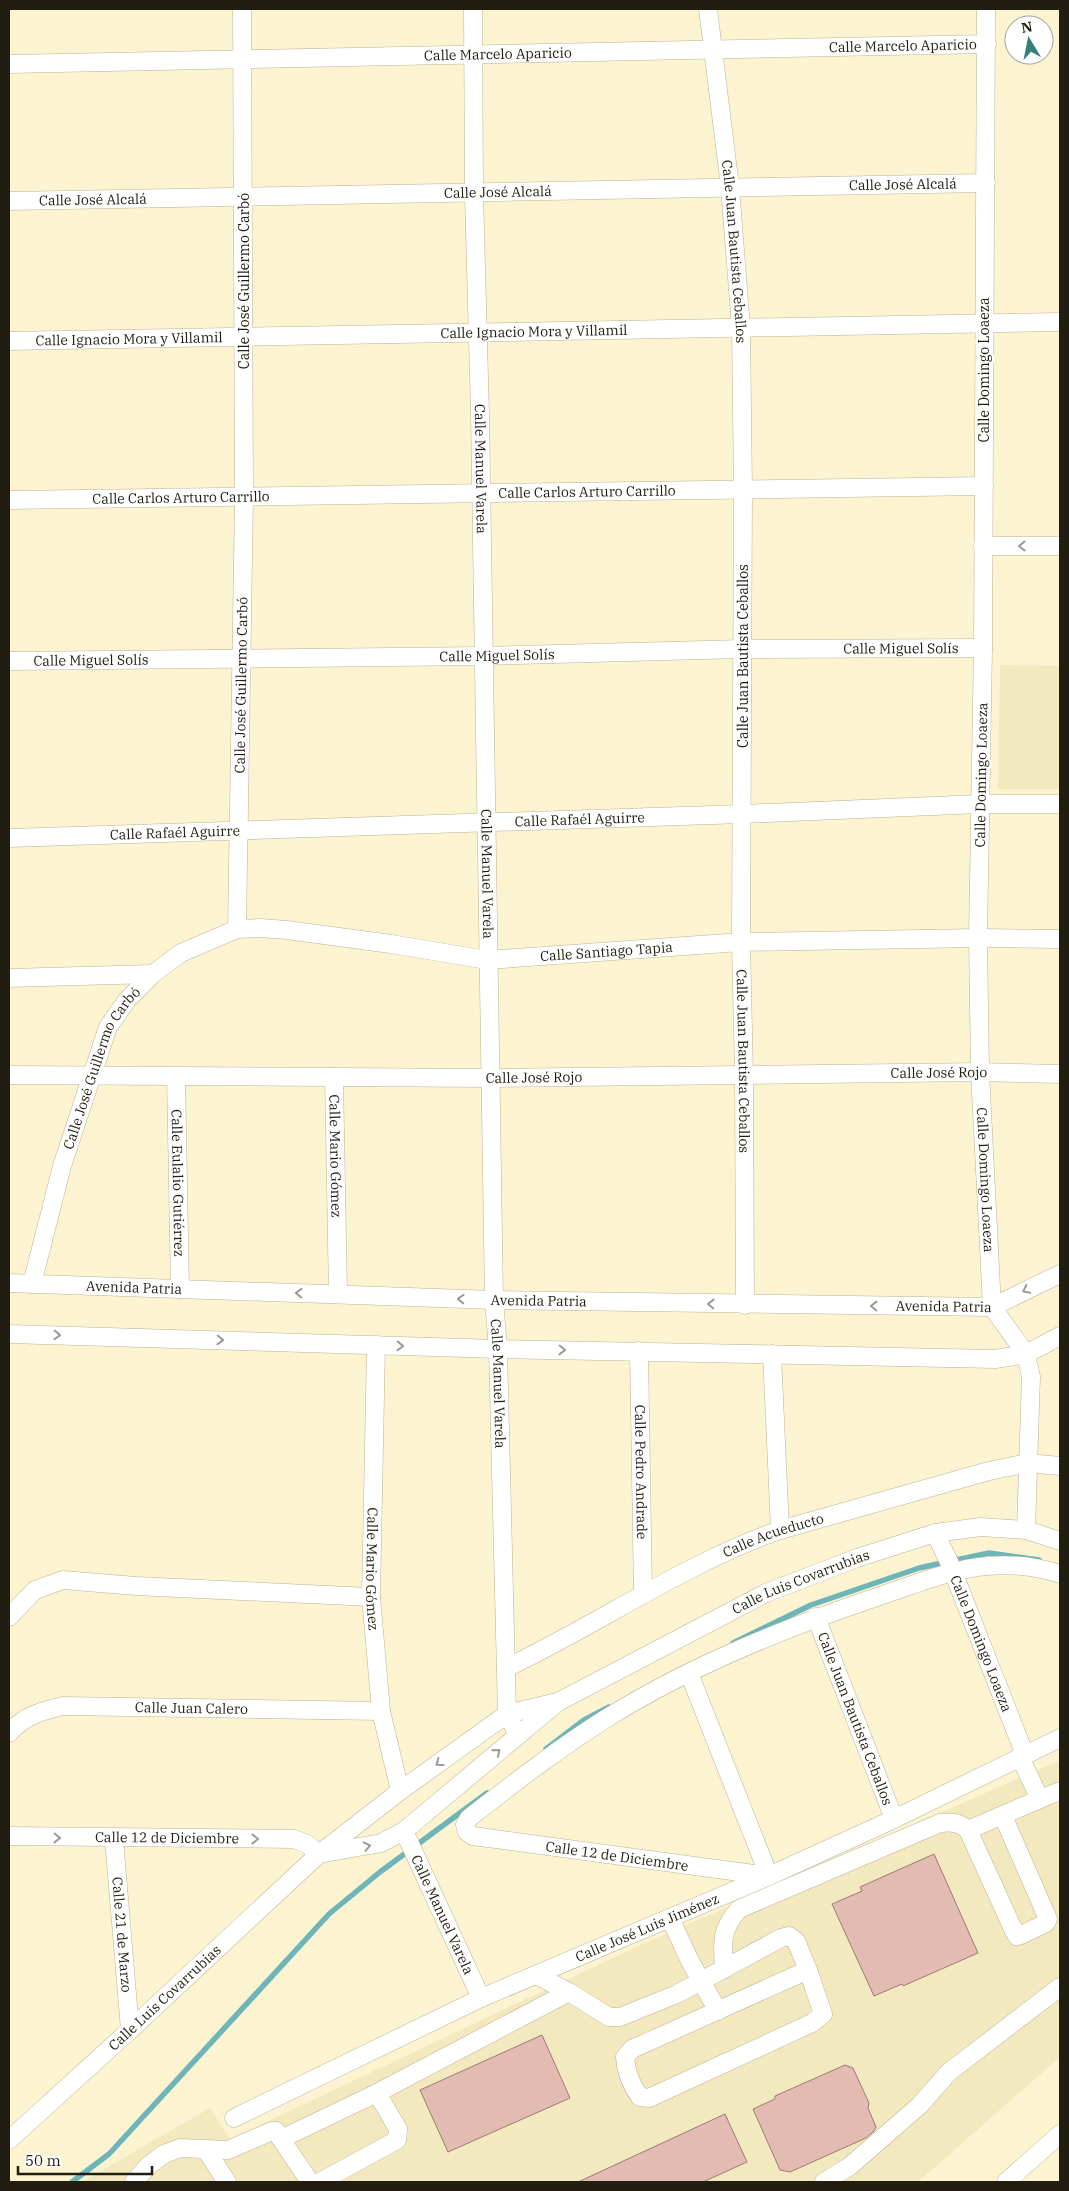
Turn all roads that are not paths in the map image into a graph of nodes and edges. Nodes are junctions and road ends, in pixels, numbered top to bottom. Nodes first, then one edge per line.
1 (242, 9) edge
2 (472, 9) edge
3 (708, 9) edge
4 (986, 9) edge
5 (987, 44) junction
6 (713, 50) junction
7 (472, 55) junction
8 (242, 60) junction
9 (9, 64) edge
10 (986, 183) junction
11 (730, 187) junction
12 (474, 194) junction
13 (243, 198) junction
14 (9, 201) edge
15 (1060, 322) edge
16 (984, 324) junction
17 (741, 328) junction
18 (478, 333) junction
19 (244, 336) junction
20 (9, 341) edge
21 (984, 486) junction
22 (743, 491) junction
23 (481, 494) junction
24 (244, 498) junction
25 (9, 500) edge
26 (984, 546) junction
27 (1060, 546) edge
28 (983, 648) junction
29 (742, 649) junction
30 (484, 656) junction
31 (240, 658) junction
32 (9, 661) edge
33 (980, 804) junction
34 (1060, 804) edge
35 (743, 814) junction
36 (486, 823) junction
37 (238, 830) junction
38 (9, 838) edge
39 (237, 929) junction
40 (978, 938) junction
41 (1060, 939) edge
42 (741, 942) junction
43 (487, 960) junction
44 (152, 974) junction
45 (9, 978) edge
46 (980, 1072) junction
47 (1060, 1074) edge
48 (9, 1075) edge
49 (744, 1075) junction
50 (92, 1076) junction
51 (176, 1077) junction
52 (334, 1077) junction
53 (490, 1078) junction
54 (1060, 1274) edge
55 (9, 1283) edge
56 (32, 1284) junction
57 (180, 1289) junction
58 (338, 1294) junction
59 (494, 1300) junction
60 (745, 1305) junction
61 (992, 1307) junction
62 (9, 1334) edge
63 (1060, 1336) edge
64 (376, 1345) junction
65 (498, 1349) junction
66 (639, 1351) junction
67 (772, 1354) junction
68 (1026, 1354) junction
69 (1028, 1462) junction
70 (1060, 1466) edge
71 (780, 1530) junction
72 (1026, 1530) junction
73 (939, 1540) junction
74 (1060, 1541) edge
75 (951, 1568) junction
76 (1060, 1574) edge
77 (643, 1594) junction
78 (371, 1597) junction
79 (10, 1617) edge
80 (816, 1617) junction
81 (506, 1668) junction
82 (689, 1673) junction
83 (558, 1702) junction
84 (381, 1712) junction
85 (506, 1714) junction
86 (9, 1733) edge
87 (518, 1735) junction
88 (1060, 1738) edge
89 (1022, 1756) junction
90 (400, 1791) junction
91 (1060, 1791) edge
92 (1040, 1799) junction
93 (1003, 1816) junction
94 (894, 1819) junction
95 (968, 1830) junction
96 (9, 1836) edge
97 (407, 1836) junction
98 (114, 1839) junction
99 (319, 1854) junction
100 (769, 1876) junction
101 (670, 1918) junction
102 (724, 1969) junction
103 (808, 1970) junction
104 (536, 1975) junction
105 (701, 1982) junction
106 (1060, 1987) edge
107 (568, 1992) junction
108 (481, 1998) junction
109 (718, 2011) junction
110 (130, 2030) junction
111 (378, 2093) junction
112 (234, 2118) dead end
113 (1060, 2134) edge
114 (282, 2139) junction
115 (9, 2140) edge
116 (206, 2150) junction
117 (134, 2182) edge
118 (227, 2182) edge
119 (310, 2182) edge
120 (320, 2182) edge
121 (824, 2182) edge
122 (1006, 2182) edge

1 - 8 street, Calle José Guillermo Carbó
2 - 7 street, Calle Manuel Varela
3 - 6 street, Calle Juan Bautista Ceballos
4 - 5 street, Calle Domingo Loaeza
5 - 6 street, Calle Marcelo Aparicio
5 - 10 street, Calle Domingo Loaeza
6 - 7 street, Calle Marcelo Aparicio
6 - 11 street, Calle Juan Bautista Ceballos
7 - 8 street, Calle Marcelo Aparicio
7 - 12 street, Calle Manuel Varela
8 - 9 street, Calle Marcelo Aparicio
8 - 13 street, Calle José Guillermo Carbó
10 - 11 street, Calle José Alcalá
10 - 16 street, Calle Domingo Loaeza
11 - 12 street, Calle José Alcalá
11 - 17 street, Calle Juan Bautista Ceballos
12 - 13 street, Calle José Alcalá
12 - 18 street, Calle Manuel Varela
13 - 14 street, Calle José Alcalá
13 - 19 street, Calle José Guillermo Carbó
15 - 16 street, Calle Ignacio Mora y Villamil
16 - 17 street, Calle Ignacio Mora y Villamil
16 - 21 street, Calle Domingo Loaeza
17 - 18 street, Calle Ignacio Mora y Villamil
17 - 22 street, Calle Juan Bautista Ceballos
18 - 19 street, Calle Ignacio Mora y Villamil
18 - 23 street, Calle Manuel Varela
19 - 20 street, Calle Ignacio Mora y Villamil
19 - 24 street, Calle José Guillermo Carbó
21 - 22 street, Calle Carlos Arturo Carrillo
21 - 26 street, Calle Domingo Loaeza
22 - 23 street, Calle Carlos Arturo Carrillo
22 - 29 street, Calle Juan Bautista Ceballos
23 - 24 street, Calle Carlos Arturo Carrillo
23 - 30 street, Calle Manuel Varela
24 - 25 street, Calle Carlos Arturo Carrillo
24 - 31 street, Calle José Guillermo Carbó
27 -> 26 street
26 - 28 street, Calle Domingo Loaeza
28 - 29 street, Calle Miguel Solís
28 - 33 street, Calle Domingo Loaeza
29 - 30 street, Calle Miguel Solís
29 - 35 street, Calle Juan Bautista Ceballos
30 - 31 street, Calle Miguel Solís
30 - 36 street, Calle Manuel Varela
31 - 32 street, Calle Miguel Solís
31 - 37 street, Calle José Guillermo Carbó
33 - 34 street, Calle Rafaél Aguirre
33 - 35 street, Calle Rafaél Aguirre
33 - 40 street, Calle Domingo Loaeza
35 - 36 street, Calle Rafaél Aguirre
35 - 42 street, Calle Juan Bautista Ceballos
36 - 37 street, Calle Rafaél Aguirre
36 - 43 street, Calle Manuel Varela
37 - 38 street, Calle Rafaél Aguirre
37 - 39 street, Calle José Guillermo Carbó
39 - 43 street, Calle Santiago Tapia
39 - 44 street, Calle José Guillermo Carbó
40 - 41 street, Calle Santiago Tapia
40 - 42 street, Calle Santiago Tapia
40 - 46 street, Calle Domingo Loaeza
42 - 43 street, Calle Santiago Tapia
42 - 49 street, Calle Juan Bautista Ceballos
43 - 53 street, Calle Manuel Varela
44 - 45 street
44 - 50 street, Calle José Guillermo Carbó
46 - 47 street, Calle José Rojo
46 - 49 street, Calle José Rojo
46 - 61 street, Calle Domingo Loaeza
48 - 50 street, Calle José Rojo
49 - 53 street, Calle José Rojo
49 - 60 street, Calle Juan Bautista Ceballos
50 - 51 street, Calle José Rojo
50 - 56 street, Calle José Guillermo Carbó
51 - 52 street, Calle José Rojo
51 - 57 street, Calle Eulalio Gutiérrez
52 - 53 street, Calle José Rojo
52 - 58 street, Calle Mario Gómez
53 - 59 street, Calle Manuel Varela
54 -> 61 street, Avenida Patria
55 - 56 street, Avenida Patria
56 - 57 street, Avenida Patria
58 -> 57 street, Avenida Patria
59 -> 58 street, Avenida Patria
60 -> 59 street, Avenida Patria
59 - 65 street, Calle Manuel Varela
61 -> 60 street, Avenida Patria
61 - 68 street
62 -> 64 street
63 - 68 street
64 -> 65 street
64 - 78 street, Calle Mario Gómez
65 -> 66 street
65 - 81 street, Calle Manuel Varela
66 - 67 street
66 - 77 street, Calle Pedro Andrade
67 - 68 street
67 - 71 street
68 - 69 street
69 - 70 street, Calle Acueducto
69 - 71 street, Calle Acueducto
69 - 72 street
71 - 77 street, Calle Acueducto
72 - 73 street, Calle Luis Covarrubias
72 - 74 street, Calle Luis Covarrubias
73 - 75 street, Calle Domingo Loaeza
73 - 83 street, Calle Luis Covarrubias
75 - 76 street
75 - 80 street
75 - 89 street, Calle Domingo Loaeza
77 - 81 street, Calle Acueducto
78 - 79 street
78 - 84 street, Calle Mario Gómez
80 - 82 street
80 - 94 street, Calle Juan Bautista Ceballos
81 - 85 street, Calle Manuel Varela
82 - 100 street
82 - 100 street, Calle 12 de Diciembre
83 - 85 street, Calle Luis Covarrubias
83 - 87 street, Calle Luis Covarrubias
84 - 86 street, Calle Juan Calero
84 - 90 street, Calle Mario Gómez
85 - 87 street, Calle Manuel Varela
85 -> 90 street, Calle Luis Covarrubias
97 -> 87 street, Calle Luis Covarrubias
88 - 89 street, Calle José Luis Jiménez
89 - 92 street, Calle Domingo Loaeza
89 - 94 street, Calle José Luis Jiménez
90 - 99 street, Calle Luis Covarrubias
91 - 92 street
92 - 93 street
93 - 95 street
93 - 95 street
94 - 100 street, Calle José Luis Jiménez
95 - 102 street
96 -> 98 street, Calle 12 de Diciembre
99 -> 97 street, Calle Luis Covarrubias
97 - 108 street, Calle Manuel Varela
98 -> 99 street, Calle 12 de Diciembre
98 - 110 street, Calle 21 de Marzo
99 - 110 street, Calle Luis Covarrubias
100 - 101 street, Calle José Luis Jiménez
101 - 104 street, Calle José Luis Jiménez
101 - 105 street
102 - 103 street
102 - 105 street
103 - 109 street
103 - 109 street
104 - 107 street
104 - 108 street, Calle José Luis Jiménez
105 - 107 street
105 - 109 street
106 - 121 street
107 - 111 street
108 - 112 street, Calle José Luis Jiménez
110 - 115 street, Calle Luis Covarrubias
111 - 114 street
111 - 120 street
113 - 122 street
114 - 116 street
114 - 119 street
116 - 117 street
116 - 118 street

